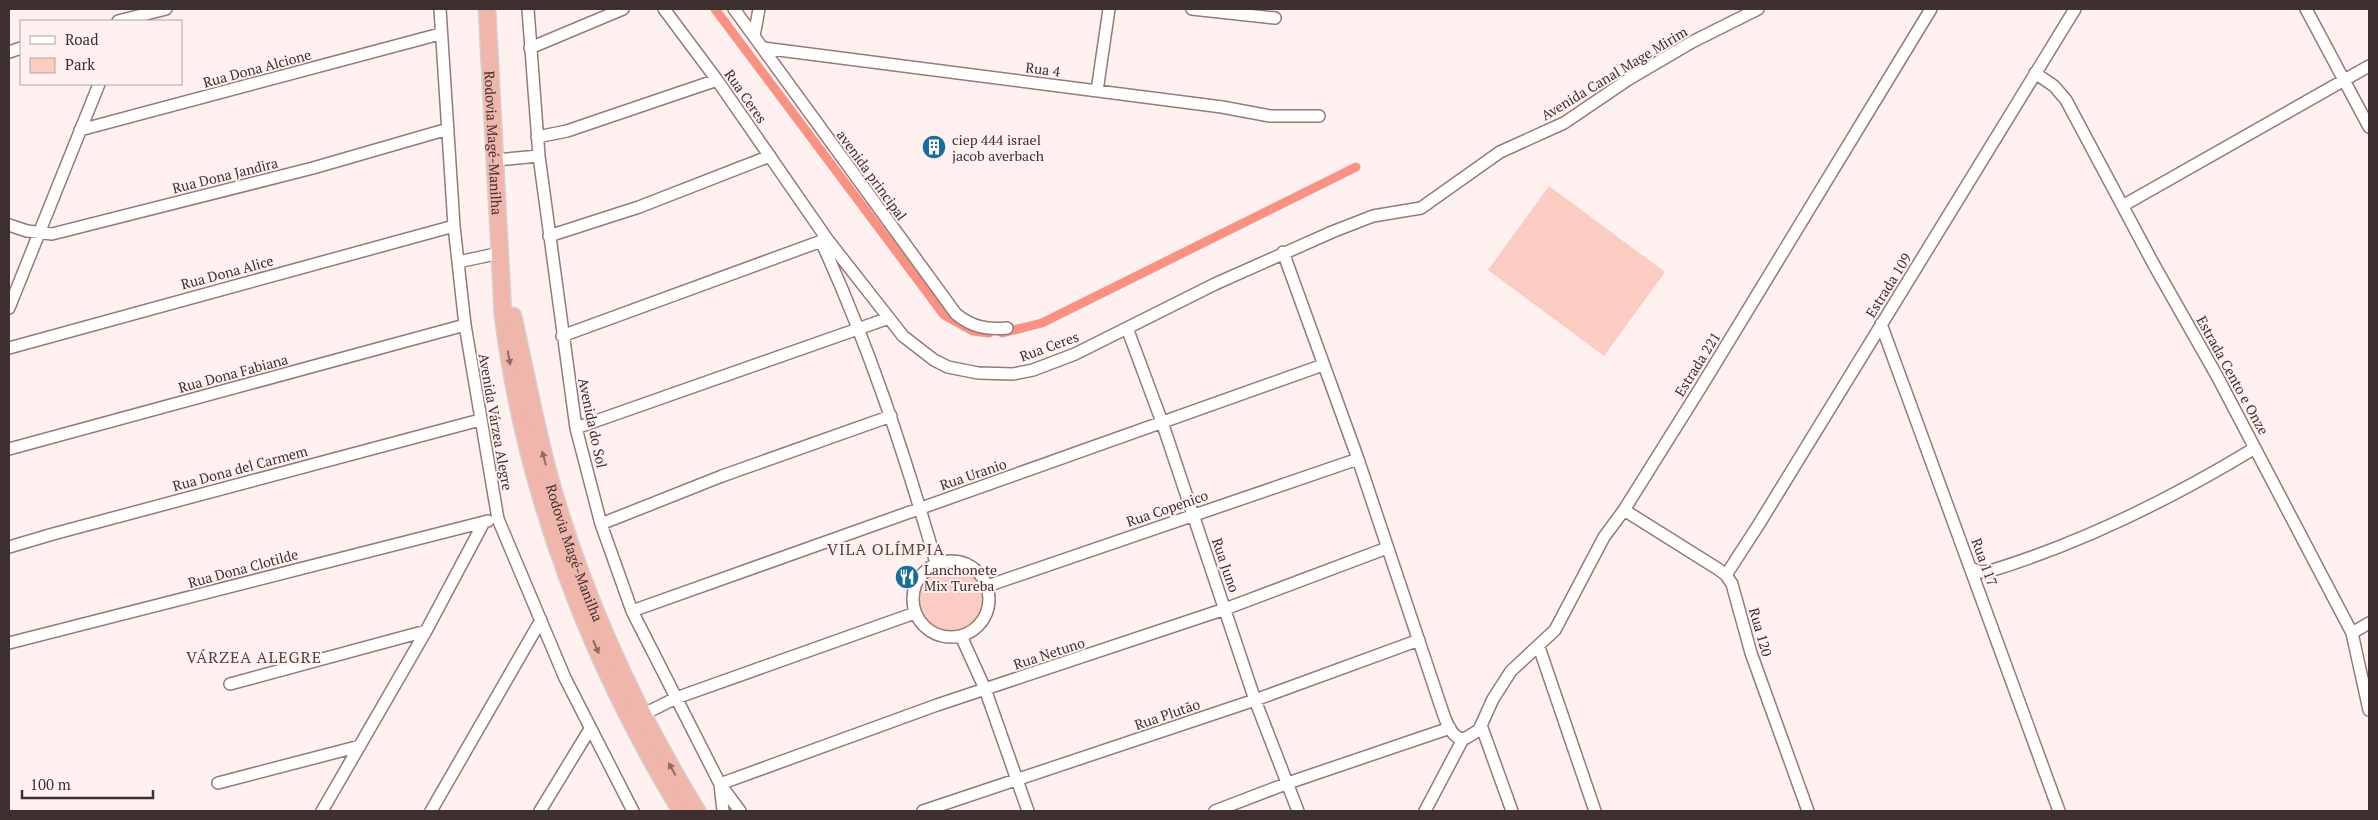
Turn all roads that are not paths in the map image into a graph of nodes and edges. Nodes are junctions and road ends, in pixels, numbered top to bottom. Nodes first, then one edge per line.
1 (166, 9) edge
2 (440, 9) edge
3 (487, 9) edge
4 (528, 9) edge
5 (623, 9) edge
6 (664, 9) edge
7 (734, 9) edge
8 (759, 9) edge
9 (1109, 9) edge
10 (1192, 9) edge
11 (1758, 9) edge
12 (1931, 9) edge
13 (2074, 9) edge
14 (2306, 9) edge
15 (1276, 18) dead end
16 (126, 20) edge
17 (440, 34) junction
18 (754, 36) junction
19 (530, 48) junction
20 (763, 48) junction
21 (2369, 66) edge
22 (2036, 73) junction
23 (2344, 79) junction
24 (717, 80) junction
25 (99, 85) edge
26 (1097, 91) junction
27 (1319, 116) dead end
28 (2369, 127) edge
29 (448, 129) junction
30 (80, 130) junction
31 (538, 136) junction
32 (539, 156) junction
33 (770, 156) junction
34 (496, 160) junction
35 (2124, 205) junction
36 (1411, 210) joint
37 (9, 224) edge
38 (454, 226) junction
39 (39, 233) junction
40 (549, 236) junction
41 (824, 240) junction
42 (1283, 252) junction
43 (500, 253) junction
44 (458, 262) junction
45 (502, 275) junction
46 (9, 308) edge
47 (889, 318) junction
48 (1881, 324) junction
49 (465, 326) junction
50 (860, 328) junction
51 (1007, 328) dead end
52 (1127, 328) junction
53 (562, 336) junction
54 (9, 348) edge
55 (1324, 365) junction
56 (891, 416) junction
57 (480, 420) junction
58 (1162, 422) junction
59 (576, 428) junction
60 (2255, 448) junction
61 (9, 449) edge
62 (1358, 459) junction
63 (920, 508) junction
64 (1624, 510) junction
65 (1192, 514) junction
66 (498, 518) junction
67 (484, 522) junction
68 (601, 524) junction
69 (9, 547) edge
70 (1388, 548) junction
71 (936, 563) junction
72 (1971, 568) junction
73 (1726, 575) junction
74 (987, 586) junction
75 (1225, 609) junction
76 (632, 611) junction
77 (915, 613) junction
78 (541, 620) junction
79 (2369, 623) edge
80 (426, 630) junction
81 (2352, 633) junction
82 (961, 636) junction
83 (1419, 640) junction
84 (9, 643) edge
85 (1539, 647) junction
86 (230, 684) dead end
87 (986, 689) junction
88 (676, 698) junction
89 (1255, 700) junction
90 (2369, 710) edge
91 (642, 715) junction
92 (1481, 726) junction
93 (1450, 728) junction
94 (590, 729) junction
95 (1463, 739) junction
96 (360, 746) junction
97 (1017, 779) junction
98 (218, 783) dead end
99 (1288, 783) junction
100 (720, 784) junction
101 (322, 811) edge
102 (432, 811) edge
103 (540, 811) edge
104 (633, 811) edge
105 (681, 811) edge
106 (697, 811) edge
107 (723, 811) edge
108 (740, 811) edge
109 (923, 811) edge
110 (1028, 811) edge
111 (1215, 811) edge
112 (1298, 811) edge
113 (1425, 811) edge
114 (1512, 811) edge
115 (1595, 811) edge
116 (1808, 811) edge
117 (2060, 811) edge

1 - 16 street
2 - 17 street, Avenida Várzea Alegre
3 - 34 highway, Rodovia Magé-Manilha
4 - 19 street, Avenida do Sol
5 - 19 street
6 - 24 street, Rua Ceres
7 - 18 street, avenida principal
8 - 18 street
9 - 26 street
10 - 15 street
11 - 36 street, Avenida Canal Mage Mirim
12 - 64 street, Estrada 221
13 - 22 street, Estrada 109
14 - 23 street
17 - 29 street, Avenida Várzea Alegre
17 - 30 street, Rua Dona Alcione
18 - 20 street, avenida principal
19 - 31 street, Avenida do Sol
20 - 26 street, Rua 4
20 - 51 street, avenida principal
21 - 23 street
22 - 35 street, Estrada Cento e Onze
22 - 48 street, Estrada 109
23 - 28 street
23 - 35 street
24 - 31 street
24 - 33 street, Rua Ceres
25 - 30 street
26 - 27 street, Rua 4
29 - 38 street, Avenida Várzea Alegre
29 - 39 street, Rua Dona Jandira
30 - 39 street
31 - 32 street, Avenida do Sol
32 - 34 street
32 - 40 street, Avenida do Sol
33 - 40 street
33 - 41 street, Rua Ceres
34 - 43 highway, Rodovia Magé-Manilha
35 - 60 street, Estrada Cento e Onze
36 - 42 street, Rua Ceres
37 - 39 street, Rua Dona Jandira
38 - 44 street, Avenida Várzea Alegre
38 - 54 street, Rua Dona Alice
39 - 46 street
40 - 53 street, Avenida do Sol
41 - 47 street, Rua Ceres
41 - 50 street
41 - 53 street
42 - 52 street, Rua Ceres
42 - 55 street
43 - 44 street
43 - 45 highway, Rodovia Magé-Manilha
44 - 49 street, Avenida Várzea Alegre
91 -> 45 highway, Rodovia Magé-Manilha
45 -> 105 highway, Rodovia Magé-Manilha
47 - 50 street
47 - 52 street, Rua Ceres
48 - 72 street, Rua 117
48 - 73 street, Estrada 109
49 - 57 street, Avenida Várzea Alegre
49 - 61 street, Rua Dona Fabiana
50 - 56 street
50 - 59 street
52 - 58 street, Rua Juno
53 - 59 street, Avenida do Sol
55 - 58 street, Rua Uranio
55 - 62 street
56 - 63 street
56 - 68 street
57 - 66 street, Avenida Várzea Alegre
57 - 69 street, Rua Dona del Carmem
58 - 63 street, Rua Uranio
58 - 65 street, Rua Juno
59 - 68 street, Avenida do Sol
60 - 72 street
60 - 81 street, Estrada Cento e Onze
62 - 65 street, Rua Copenico
62 - 70 street
63 - 71 street
63 - 76 street, Rua Uranio
64 - 73 street
64 - 85 street, Estrada 221
65 - 74 street, Rua Copenico
65 - 75 street, Rua Juno
66 - 67 street, Rua Dona Clotilde
66 - 78 street, Avenida Várzea Alegre
67 - 80 street
67 - 84 street, Rua Dona Clotilde
68 - 76 street, Avenida do Sol
70 - 75 street, Rua Netuno
70 - 83 street
71 - 74 street
71 - 77 street
72 - 117 street, Rua 117
73 - 116 street, Rua 120
74 - 82 street
75 - 87 street, Rua Netuno
75 - 89 street, Rua Juno
76 - 88 street, Avenida do Sol
77 - 82 street
77 - 88 street
78 - 94 street, Avenida Várzea Alegre
78 - 102 street
79 - 81 street
80 - 86 street
80 - 96 street
81 - 90 street, Estrada Cento e Onze
82 - 87 street
83 - 89 street, Rua Plutão
83 - 93 street
85 - 92 street, Estrada 221
85 - 115 street
87 - 97 street
87 - 100 street, Rua Netuno
88 - 91 street
88 - 100 street, Avenida do Sol
89 - 97 street, Rua Plutão
89 - 99 street, Rua Juno
106 -> 91 highway, Rodovia Magé-Manilha
92 - 95 street
92 - 114 street
93 - 95 street
93 - 99 street
94 - 103 street
94 - 104 street, Avenida Várzea Alegre
95 - 113 street
96 - 98 street
96 - 101 street
97 - 109 street, Rua Plutão
97 - 110 street
99 - 111 street
99 - 112 street, Rua Juno
100 - 107 street
100 - 108 street, Avenida do Sol

